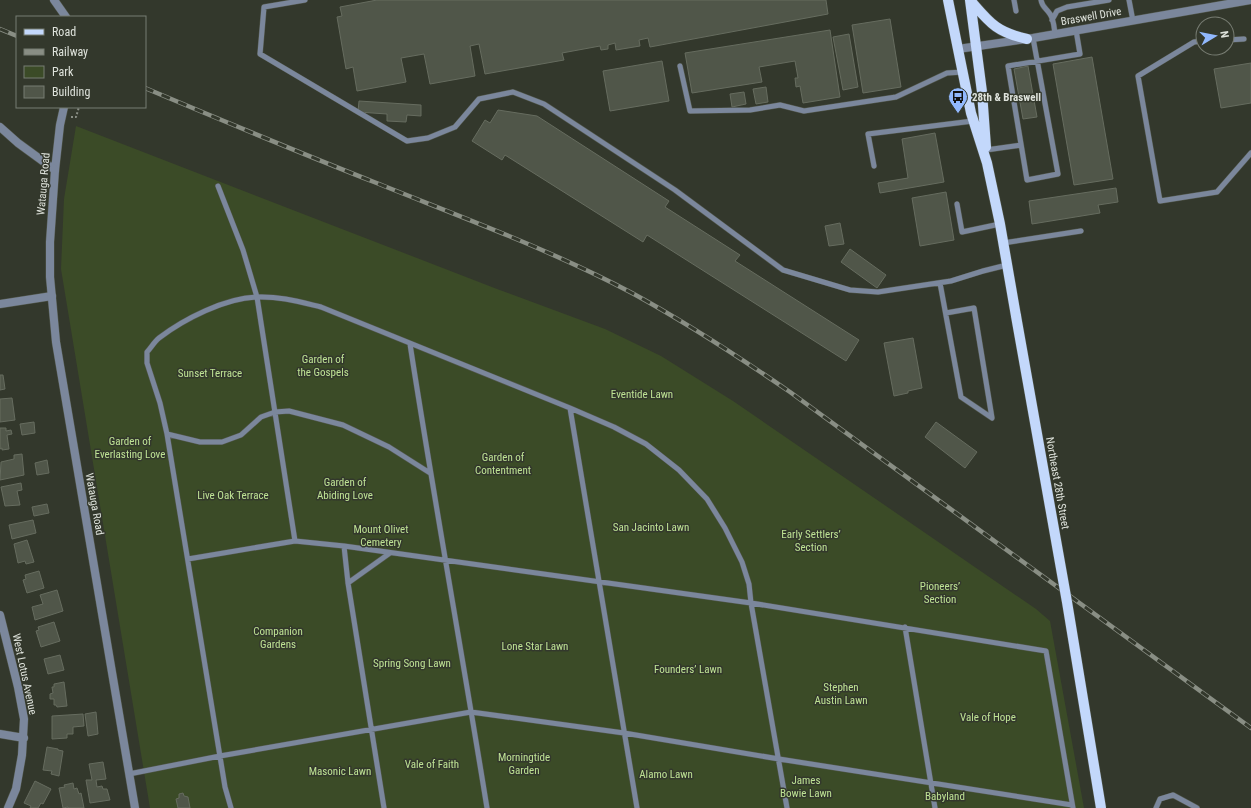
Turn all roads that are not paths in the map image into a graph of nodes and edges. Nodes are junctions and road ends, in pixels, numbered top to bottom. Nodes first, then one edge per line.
1 (54, 0) edge
2 (306, 0) edge
3 (948, 0) edge
4 (970, 0) edge
5 (1014, 0) edge
6 (1041, 0) edge
7 (1108, 0) edge
8 (1129, 0) edge
9 (1251, 0) edge
10 (1016, 11) dead end
11 (65, 16) edge
12 (1052, 20) junction
13 (1133, 20) junction
14 (1076, 30) junction
15 (1056, 34) junction
16 (1030, 38) junction
17 (1244, 39) dead end
18 (1235, 40) edge
19 (1195, 42) edge
20 (976, 47) junction
21 (958, 49) junction
22 (1038, 61) junction
23 (680, 66) dead end
24 (962, 72) junction
25 (64, 108) edge
26 (973, 121) junction
27 (0, 127) edge
28 (1021, 145) junction
29 (986, 150) junction
30 (1251, 153) edge
31 (987, 163) junction
32 (874, 166) dead end
33 (55, 170) junction
34 (218, 186) dead end
35 (957, 204) dead end
36 (1000, 224) junction
37 (1081, 231) dead end
38 (1003, 243) junction
39 (1007, 266) junction
40 (940, 283) junction
41 (52, 296) junction
42 (257, 297) junction
43 (0, 304) edge
44 (946, 313) junction
45 (410, 344) junction
46 (570, 408) junction
47 (275, 412) junction
48 (167, 434) junction
49 (430, 473) junction
50 (295, 541) junction
51 (344, 546) junction
52 (390, 553) junction
53 (188, 559) junction
54 (446, 560) junction
55 (598, 581) junction
56 (348, 583) junction
57 (751, 603) junction
58 (0, 615) edge
59 (905, 627) junction
60 (471, 712) junction
61 (371, 730) junction
62 (624, 733) junction
63 (0, 734) edge
64 (24, 738) junction
65 (220, 756) junction
66 (779, 759) junction
67 (130, 774) junction
68 (931, 782) junction
69 (1072, 806) edge
70 (8, 808) edge
71 (135, 808) edge
72 (231, 808) edge
73 (384, 808) edge
74 (487, 808) edge
75 (637, 808) edge
76 (787, 808) edge
77 (935, 808) edge
78 (1066, 808) edge
79 (1101, 808) edge
80 (1156, 808) edge
81 (1197, 808) edge

1 - 11 street
2 - 40 lane
3 - 21 main road, Northeast 28th Street
4 - 16 main road
4 - 20 main road, Northeast 28th Street
5 - 10 lane
6 - 12 lane
7 - 12 lane
8 - 13 lane
9 - 13 street, Braswell Drive
12 - 15 lane
13 - 14 street, Braswell Drive
14 - 15 street, Braswell Drive
14 - 22 lane
15 - 16 street, Braswell Drive
16 - 20 street, Braswell Drive
16 - 22 lane
17 - 18 lane
19 - 30 lane
20 - 21 street, Braswell Drive
20 - 29 main road, Northeast 28th Street
21 - 24 main road, Northeast 28th Street
22 - 28 lane
22 - 28 lane
23 - 24 lane
24 - 26 main road, Northeast 28th Street
25 - 33 street, Watauga Road
26 - 31 main road, Northeast 28th Street
26 - 32 lane
27 - 33 street
28 - 29 lane
29 - 31 main road, Northeast 28th Street
31 - 36 main road, Northeast 28th Street
33 - 41 street, Watauga Road
34 - 42 lane
35 - 36 lane
36 - 38 main road, Northeast 28th Street
37 - 38 lane
38 - 39 main road, Northeast 28th Street
39 - 40 lane
39 - 79 main road, Northeast 28th Street, bridge
40 - 44 lane
41 - 43 street
41 - 67 street, Watauga Road
42 - 45 lane
42 - 47 lane
42 - 48 lane
44 - 44 lane
45 - 46 lane
45 - 49 lane
46 - 55 lane
46 - 57 lane
47 - 48 lane
47 - 49 lane
47 - 50 lane
48 - 53 lane
49 - 54 lane
50 - 51 lane
50 - 53 lane
51 - 52 lane
51 - 56 lane
52 - 54 lane
52 - 56 lane
53 - 65 lane
54 - 55 lane
54 - 60 lane
55 - 57 lane
55 - 62 lane
56 - 61 lane
57 - 59 lane
57 - 66 lane
58 - 64 street, West Lotus Avenue
59 - 68 lane
59 - 69 lane
60 - 61 lane
60 - 62 lane
60 - 74 lane
61 - 65 lane
61 - 73 lane
62 - 66 lane
62 - 75 lane
63 - 64 street
64 - 70 street, West Lotus Avenue
65 - 67 lane
65 - 72 lane
66 - 68 lane
66 - 76 lane
67 - 71 street, Watauga Road
68 - 69 lane
68 - 77 lane
69 - 78 lane
80 - 81 lane

